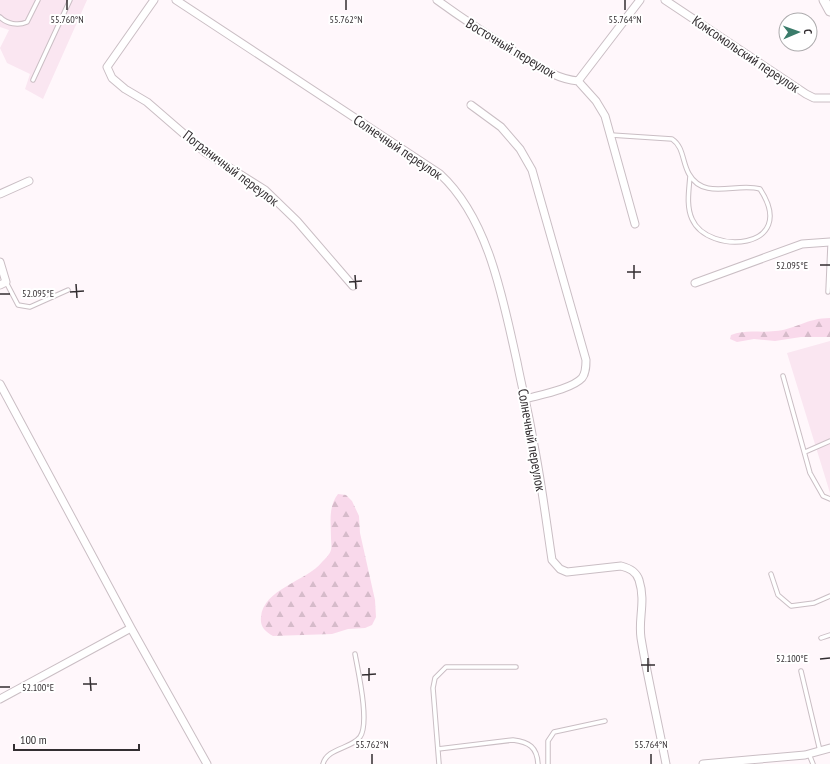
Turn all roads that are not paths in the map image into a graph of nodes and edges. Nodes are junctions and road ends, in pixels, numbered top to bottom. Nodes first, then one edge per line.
1 (38, 0) edge
2 (70, 0) edge
3 (154, 0) edge
4 (176, 0) edge
5 (436, 0) edge
6 (640, 0) edge
7 (665, 0) edge
8 (824, 0) edge
9 (830, 11) edge
10 (0, 17) edge
11 (33, 80) dead end
12 (578, 81) junction
13 (830, 98) edge
14 (471, 105) dead end
15 (611, 135) junction
16 (690, 176) junction
17 (29, 180) dead end
18 (0, 194) edge
19 (635, 224) dead end
20 (830, 242) edge
21 (830, 246) edge
22 (0, 262) edge
23 (695, 283) dead end
24 (3, 284) edge
25 (353, 286) dead end
26 (68, 290) dead end
27 (828, 292) dead end
28 (783, 376) dead end
29 (0, 384) edge
30 (524, 399) junction
31 (830, 441) edge
32 (805, 452) junction
33 (830, 499) edge
34 (770, 574) dead end
35 (830, 596) edge
36 (130, 628) junction
37 (830, 635) edge
38 (821, 638) dead end
39 (355, 654) dead end
40 (516, 667) dead end
41 (801, 671) dead end
42 (0, 699) edge
43 (605, 721) dead end
44 (830, 748) edge
45 (438, 749) junction
46 (820, 751) junction
47 (809, 754) junction
48 (207, 764) edge
49 (324, 764) edge
50 (439, 764) edge
51 (538, 764) edge
52 (548, 764) edge
53 (666, 764) edge
54 (703, 764) edge
55 (712, 764) edge
56 (812, 764) edge

1 - 10 lane
2 - 11 lane
3 - 25 street, Пограничный переулок
4 - 30 street, Солнечный переулок
5 - 12 street, Восточный переулок
6 - 12 street
7 - 13 street, Комсомольский переулок
8 - 9 main road
12 - 15 street
14 - 30 street
15 - 16 lane
15 - 19 street
16 - 16 lane
17 - 18 street
20 - 23 street
21 - 27 lane
22 - 24 street
24 - 26 lane
28 - 32 lane
29 - 36 street
30 - 53 street, Солнечный переулок
31 - 32 lane
32 - 33 lane
34 - 35 lane
36 - 42 street
36 - 48 street
37 - 38 lane
39 - 49 lane
40 - 45 lane
41 - 46 lane
43 - 52 lane
44 - 46 street
45 - 50 lane
45 - 51 lane
46 - 47 street
47 - 55 street
47 - 56 lane
54 - 55 street

